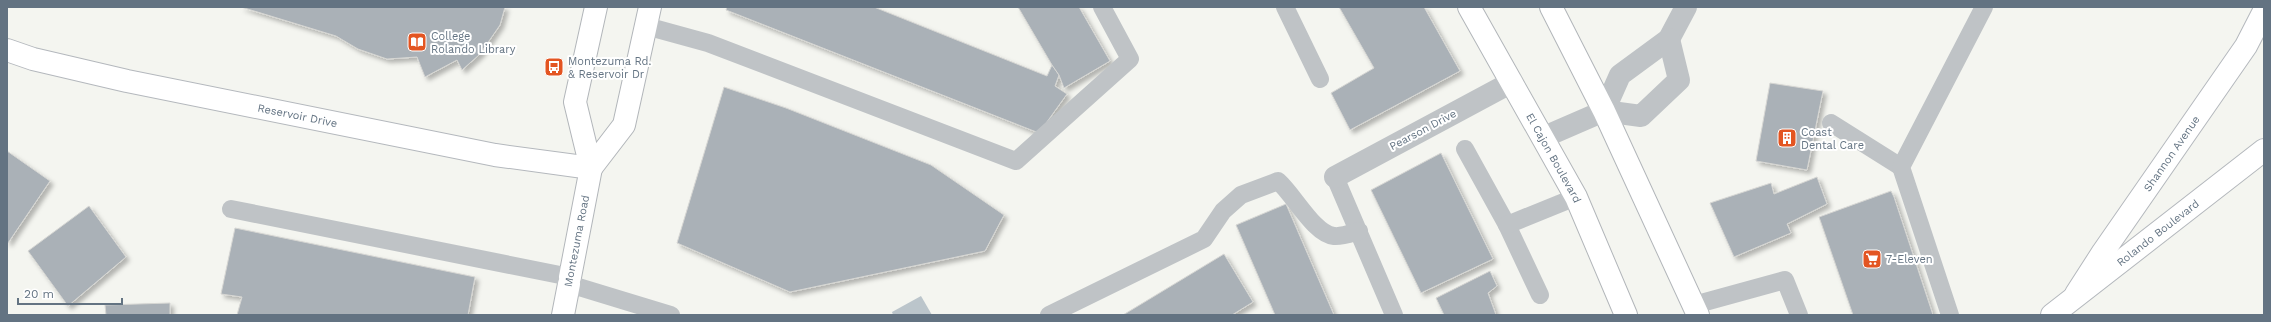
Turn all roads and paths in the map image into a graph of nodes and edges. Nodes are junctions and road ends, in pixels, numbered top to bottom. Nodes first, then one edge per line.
1 (596, 7) edge
2 (1102, 7) edge
3 (1285, 7) edge
4 (1469, 7) edge
5 (1551, 7) edge
6 (1686, 7) edge
7 (1984, 7) edge
8 (2264, 11) edge
9 (648, 17) edge
10 (1669, 39) junction
11 (7, 50) edge
12 (1320, 79) dead end
13 (1512, 82) junction
14 (1604, 111) junction
15 (1831, 123) dead end
16 (1544, 137) junction
17 (1466, 149) dead end
18 (2264, 150) edge
19 (591, 168) junction
20 (1901, 168) junction
21 (1335, 177) joint
22 (1576, 198) junction
23 (231, 209) dead end
24 (1507, 225) junction
25 (1359, 232) junction
26 (570, 281) junction
27 (2076, 294) junction
28 (1540, 295) dead end
29 (1696, 310) edge
30 (563, 315) edge
31 (671, 315) edge
32 (1049, 315) edge
33 (1394, 315) edge
34 (1626, 315) edge
35 (1799, 315) edge
36 (1950, 315) edge
37 (2052, 315) edge

1 - 19 street, Montezuma Road
2 - 9 lane
3 - 12 lane
4 - 13 street, El Cajon Boulevard
5 - 14 street
6 - 10 street
7 - 20 lane
8 - 27 street, Shannon Avenue
9 - 19 street, Montezuma Road
10 - 14 street
10 - 14 street
11 - 19 street, Reservoir Drive
13 - 16 street, El Cajon Boulevard
13 - 21 street, Pearson Drive
14 - 16 street
14 - 29 street
15 - 20 lane
16 - 22 street, El Cajon Boulevard
17 - 24 lane
18 - 27 street, Rolando Boulevard
19 - 26 street, Montezuma Road
20 - 36 lane
21 - 25 lane
22 - 24 lane
22 - 34 street, El Cajon Boulevard
23 - 26 lane
24 - 28 lane
25 - 32 lane
25 - 33 lane
26 - 30 street, Montezuma Road
26 - 31 lane
27 - 37 street, Rolando Boulevard
29 - 35 lane

